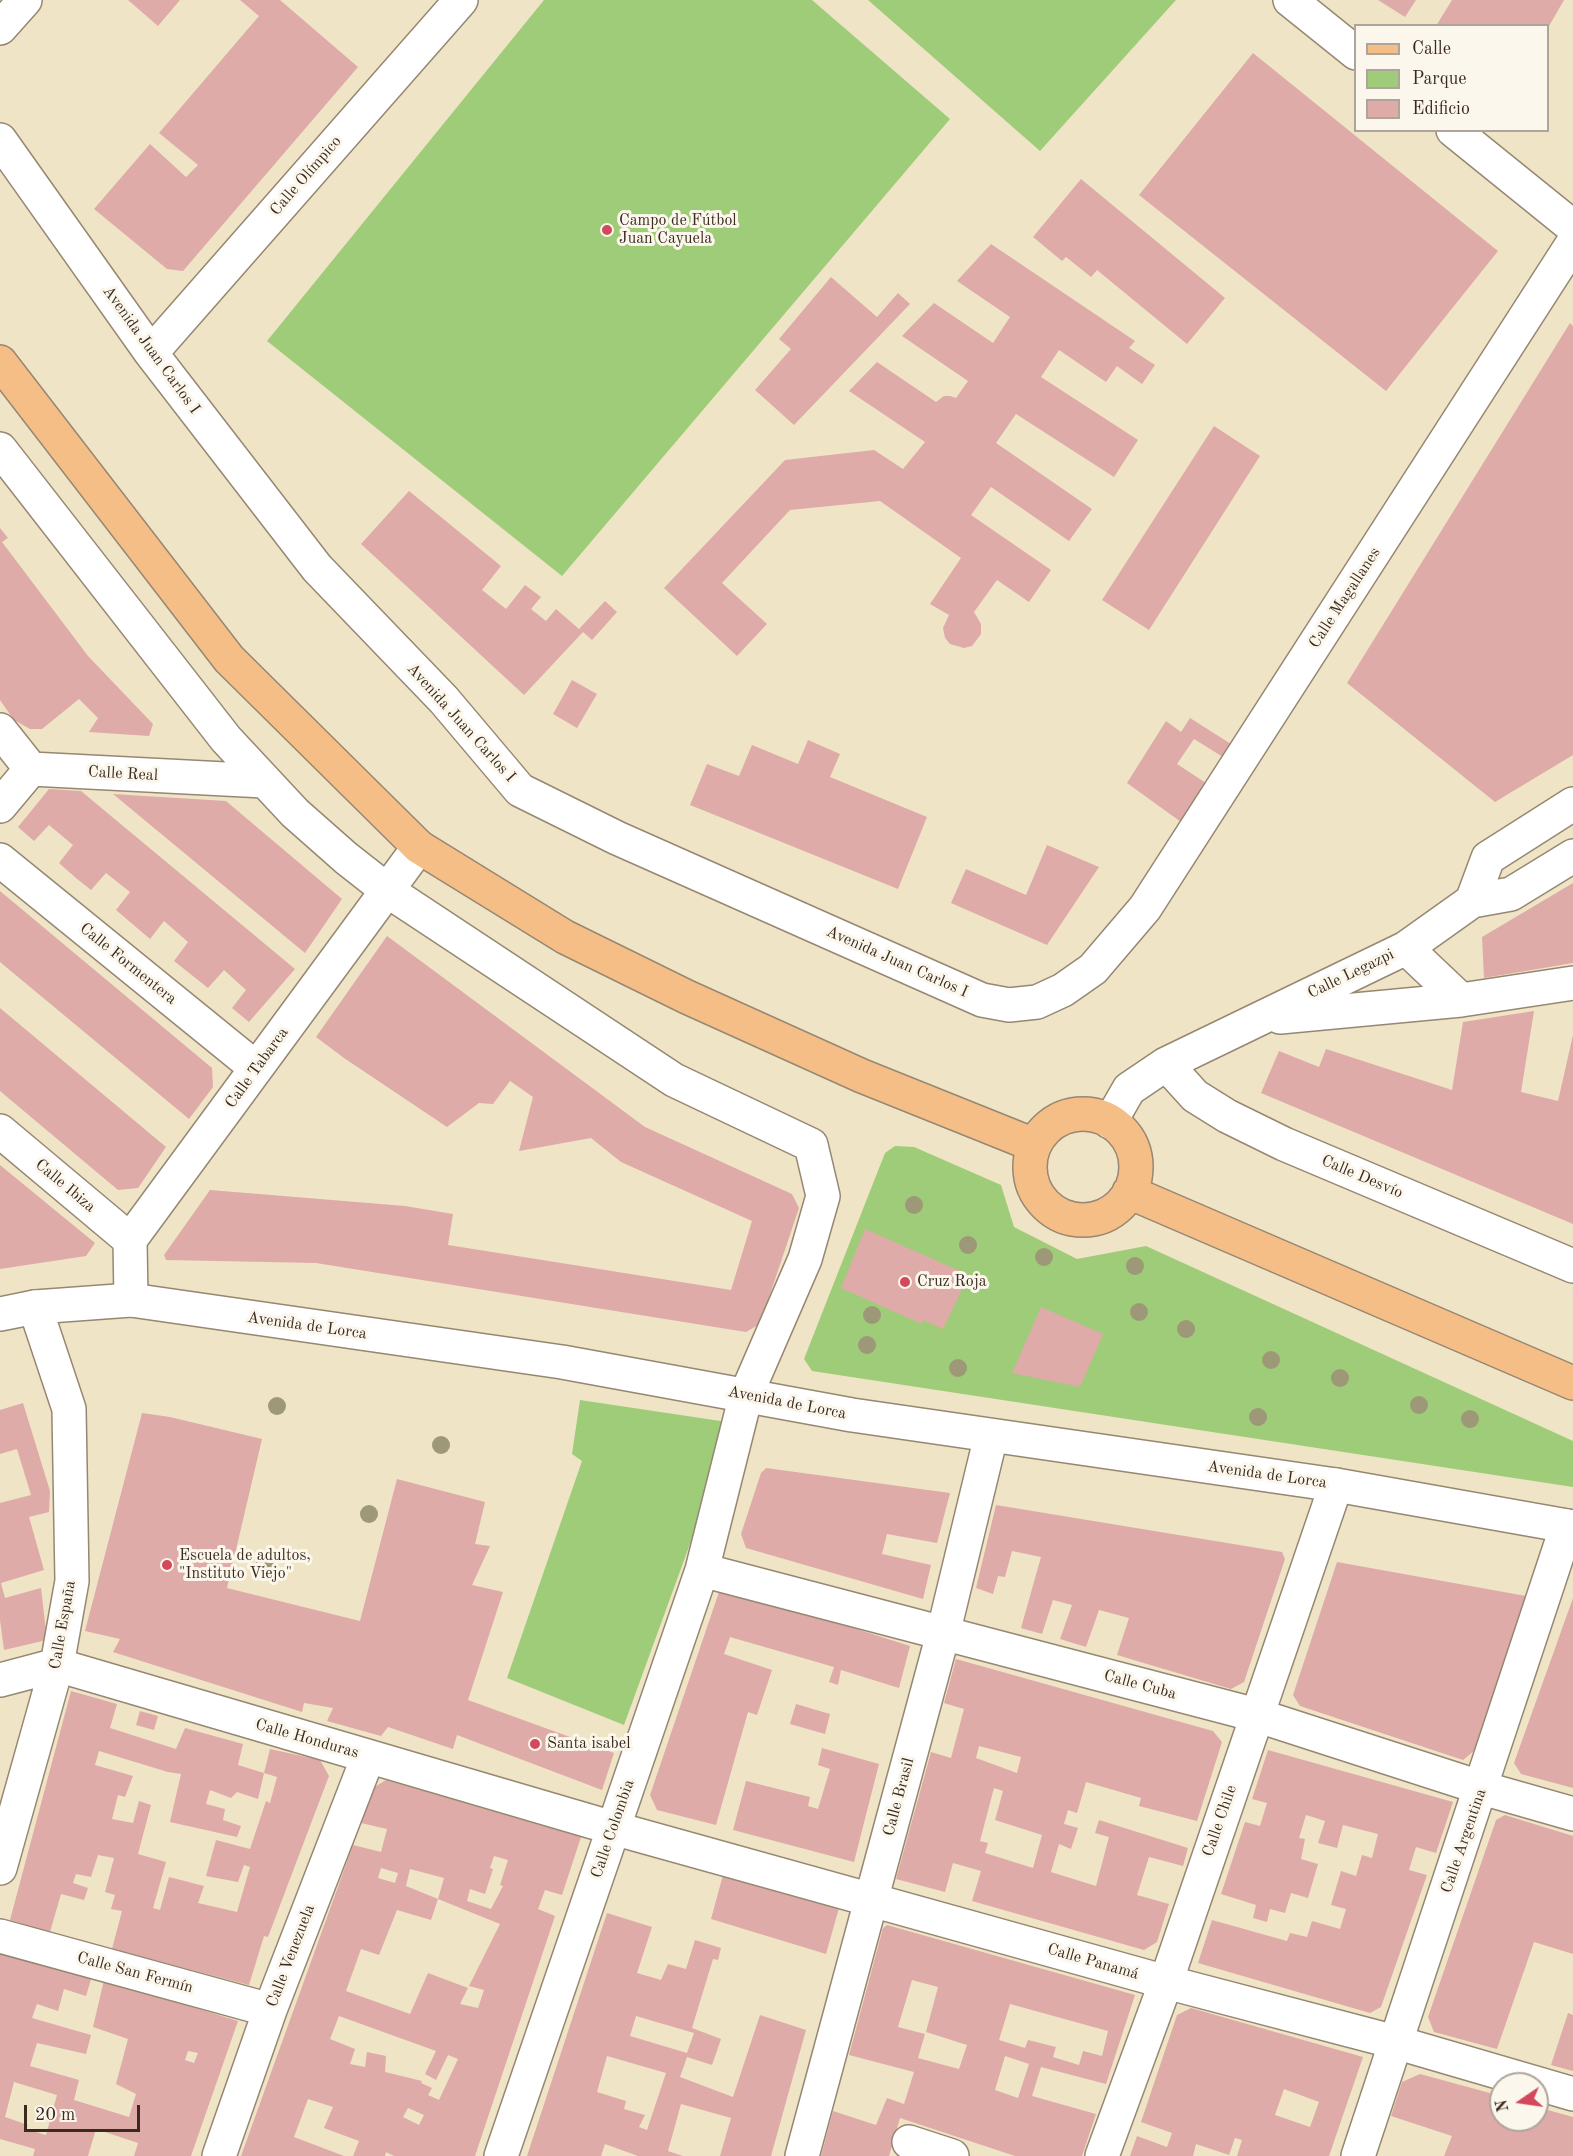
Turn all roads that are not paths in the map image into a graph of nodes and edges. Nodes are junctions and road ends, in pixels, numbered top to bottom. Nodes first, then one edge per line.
1 (25, 0) edge
2 (461, 0) edge
3 (1290, 0) edge
4 (0, 28) edge
5 (1354, 50) edge
6 (1455, 132) edge
7 (0, 140) edge
8 (1573, 227) edge
9 (1573, 243) edge
10 (151, 353) junction
11 (0, 362) edge
12 (0, 449) edge
13 (0, 730) edge
14 (31, 769) junction
15 (264, 781) junction
16 (1573, 804) edge
17 (0, 806) edge
18 (419, 847) junction
19 (1573, 856) edge
20 (0, 860) edge
21 (388, 891) junction
22 (1472, 901) junction
23 (1406, 948) junction
24 (1112, 950) joint
25 (1573, 983) edge
26 (1461, 1000) junction
27 (1260, 1018) junction
28 (1166, 1064) junction
29 (256, 1068) junction
30 (1110, 1122) junction
31 (0, 1131) edge
32 (1034, 1146) junction
33 (1130, 1192) junction
34 (130, 1240) junction
35 (1573, 1266) edge
36 (131, 1300) junction
37 (35, 1307) junction
38 (0, 1314) edge
39 (1573, 1383) edge
40 (746, 1395) junction
41 (991, 1436) junction
42 (1336, 1485) junction
43 (1570, 1526) edge
44 (702, 1570) junction
45 (943, 1634) junction
46 (57, 1665) junction
47 (0, 1680) edge
48 (1256, 1715) junction
49 (368, 1757) junction
50 (1482, 1788) junction
51 (1573, 1814) edge
52 (613, 1828) junction
53 (0, 1868) edge
54 (872, 1899) junction
55 (0, 1936) edge
56 (1166, 1982) junction
57 (270, 2010) junction
58 (1395, 2042) junction
59 (1573, 2094) edge
60 (909, 2142) dead end
61 (219, 2156) edge
62 (501, 2156) edge
63 (802, 2156) edge
64 (952, 2156) edge
65 (1102, 2156) edge
66 (1358, 2156) edge

1 - 4 street
2 - 10 street, Calle Olímpico
3 - 5 street
6 - 8 street
7 - 10 street, Avenida Juan Carlos I
9 - 24 street, Calle Magallanes
10 - 24 street, Avenida Juan Carlos I
11 - 18 main road
12 - 15 street
13 - 14 street
14 - 15 street, Calle Real
14 - 17 street
15 - 21 street
16 - 22 street
18 - 21 street, Calle Tabarca
18 - 32 main road
19 - 22 street
20 - 29 street, Calle Formentera
21 - 29 street, Calle Tabarca
21 - 40 street
22 - 23 street
23 - 26 street, Calle Legazpi
23 - 27 street, Calle Legazpi
25 - 26 street, Calle Legazpi
26 - 27 street, Calle Legazpi
27 - 28 street, Calle Legazpi
28 - 30 street, Calle Legazpi
28 - 35 street, Calle Desvío
29 - 34 street, Calle Tabarca
30 - 32 main road
30 - 33 main road
31 - 34 street, Calle Ibiza
32 - 33 main road
33 - 39 main road
34 - 36 street
36 - 37 street, Avenida de Lorca
36 - 40 street, Avenida de Lorca
37 - 38 street, Avenida de Lorca
37 - 46 street, Calle España
40 - 41 street, Avenida de Lorca
40 - 44 street, Calle Colombia
41 - 42 street, Avenida de Lorca
41 - 45 street, Calle Brasil
42 - 43 street, Avenida de Lorca
42 - 48 street, Calle Chile
43 - 50 street, Calle Argentina
44 - 45 street, Calle Cuba
44 - 52 street, Calle Colombia
45 - 48 street, Calle Cuba
45 - 54 street, Calle Brasil
46 - 47 street
46 - 49 street, Calle Honduras
46 - 53 street, Calle España
48 - 50 street, Calle Cuba
48 - 56 street, Calle Chile
49 - 52 street, Calle Honduras
49 - 57 street, Calle Venezuela
50 - 51 street, Calle Cuba
50 - 58 street, Calle Argentina
52 - 54 street, Calle Panamá
52 - 62 street, Calle Colombia
54 - 56 street, Calle Panamá
54 - 63 street, Calle Brasil
55 - 57 street, Calle San Fermín
56 - 58 street, Calle Panamá
56 - 65 street, Calle Chile
57 - 61 street, Calle Venezuela
58 - 59 street, Calle Panamá
58 - 66 street, Calle Argentina
60 - 64 street

